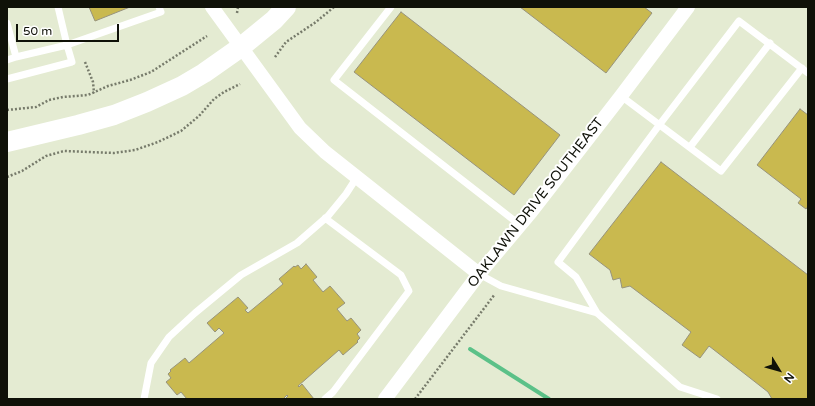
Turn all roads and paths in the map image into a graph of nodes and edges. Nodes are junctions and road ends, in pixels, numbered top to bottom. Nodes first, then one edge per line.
1 (58, 7) edge
2 (159, 7) edge
3 (212, 7) edge
4 (238, 7) edge
5 (286, 7) edge
6 (334, 7) edge
7 (390, 7) edge
8 (686, 8) edge
9 (237, 13) dead end
10 (7, 23) edge
11 (207, 36) dead end
12 (770, 43) junction
13 (67, 45) junction
14 (241, 47) junction
15 (16, 57) junction
16 (275, 57) dead end
17 (7, 60) edge
18 (85, 62) dead end
19 (802, 68) junction
20 (808, 73) edge
21 (7, 78) edge
22 (240, 84) dead end
23 (94, 93) junction
24 (621, 96) junction
25 (7, 110) edge
26 (660, 124) junction
27 (7, 142) edge
28 (690, 147) junction
29 (357, 176) junction
30 (7, 177) edge
31 (325, 218) junction
32 (520, 225) junction
33 (479, 274) junction
34 (501, 286) junction
35 (597, 313) junction
36 (144, 399) edge
37 (325, 399) edge
38 (385, 399) edge
39 (415, 399) edge
40 (717, 399) edge

1 - 13 lane
2 - 13 lane
3 - 14 street
4 - 9 path
5 - 14 main road
6 - 16 path
7 - 32 lane
8 - 24 street, OAKLAWN DRIVE SOUTHEAST
10 - 15 lane
11 - 23 path
12 - 19 lane
12 - 26 lane
12 - 28 lane
13 - 15 lane
13 - 21 lane
14 - 27 main road
14 - 29 street
15 - 17 lane
18 - 23 path
19 - 20 lane
19 - 28 lane
22 - 30 path
23 - 25 path
24 - 26 lane
24 - 32 street, OAKLAWN DRIVE SOUTHEAST
26 - 28 lane
26 - 35 lane
29 - 31 lane
29 - 33 street
31 - 36 lane
31 - 37 lane
32 - 33 street, OAKLAWN DRIVE SOUTHEAST
33 - 34 lane
33 - 38 street, OAKLAWN DRIVE SOUTHEAST
34 - 35 lane
34 - 39 path
35 - 40 lane

